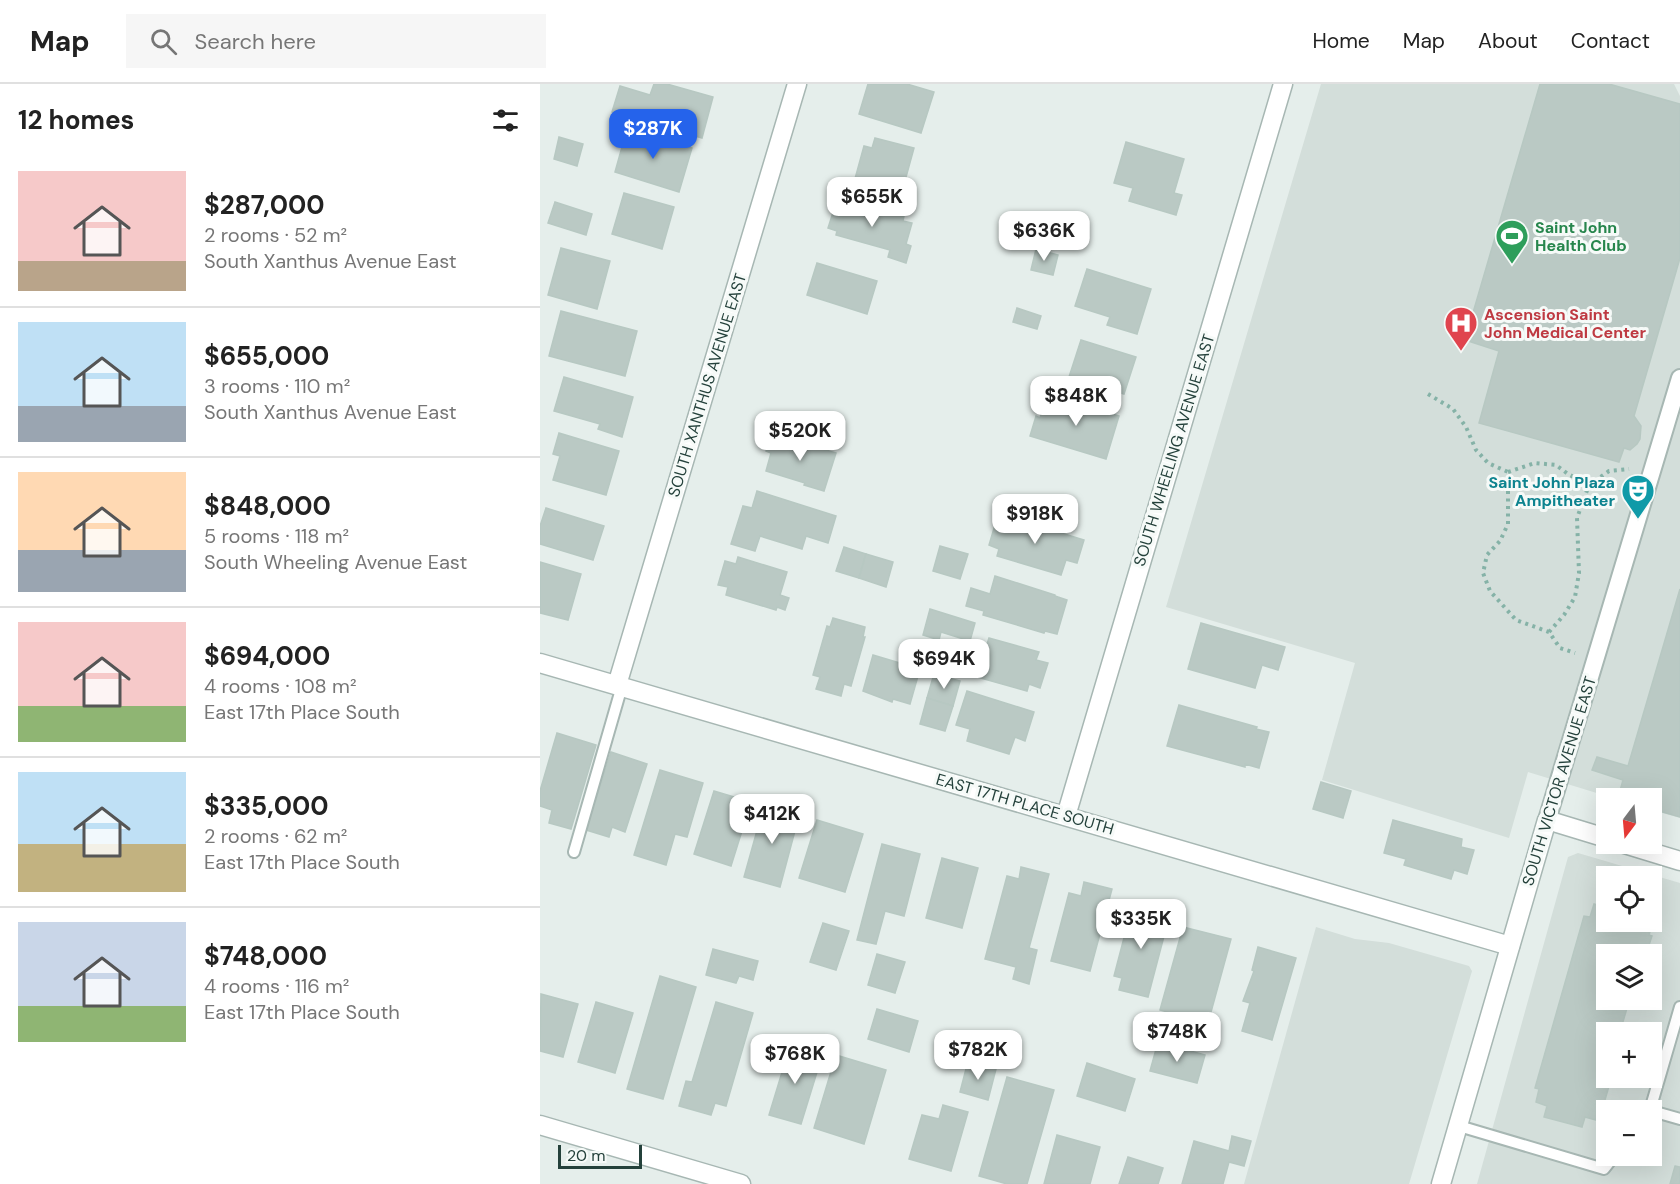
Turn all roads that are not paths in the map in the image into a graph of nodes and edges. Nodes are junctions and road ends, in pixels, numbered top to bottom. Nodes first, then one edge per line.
1 (797, 84) edge
2 (1283, 84) edge
3 (1680, 378) edge
4 (540, 663) edge
5 (620, 686) junction
6 (1066, 816) junction
7 (1547, 820) junction
8 (1596, 835) edge
9 (574, 852) dead end
10 (1657, 854) edge
11 (1680, 861) edge
12 (1510, 946) junction
13 (1680, 1007) edge
14 (1654, 1100) edge
15 (1662, 1114) edge
16 (1680, 1119) edge
17 (540, 1125) edge
18 (1459, 1126) junction
19 (1606, 1166) edge
20 (741, 1184) edge
21 (1442, 1184) edge

1 - 5 street, SOUTH XANTHUS AVENUE EAST
2 - 6 street, SOUTH WHEELING AVENUE EAST
3 - 7 street, SOUTH VICTOR AVENUE EAST
4 - 5 street, EAST 17TH PLACE SOUTH
5 - 6 street, EAST 17TH PLACE SOUTH
5 - 9 lane
6 - 12 street, EAST 17TH PLACE SOUTH
7 - 8 street
7 - 12 street, SOUTH VICTOR AVENUE EAST
10 - 11 street
12 - 18 street, SOUTH VICTOR AVENUE EAST
13 - 14 lane
15 - 16 lane
17 - 20 street
18 - 19 lane
18 - 21 street, SOUTH VICTOR AVENUE EAST

